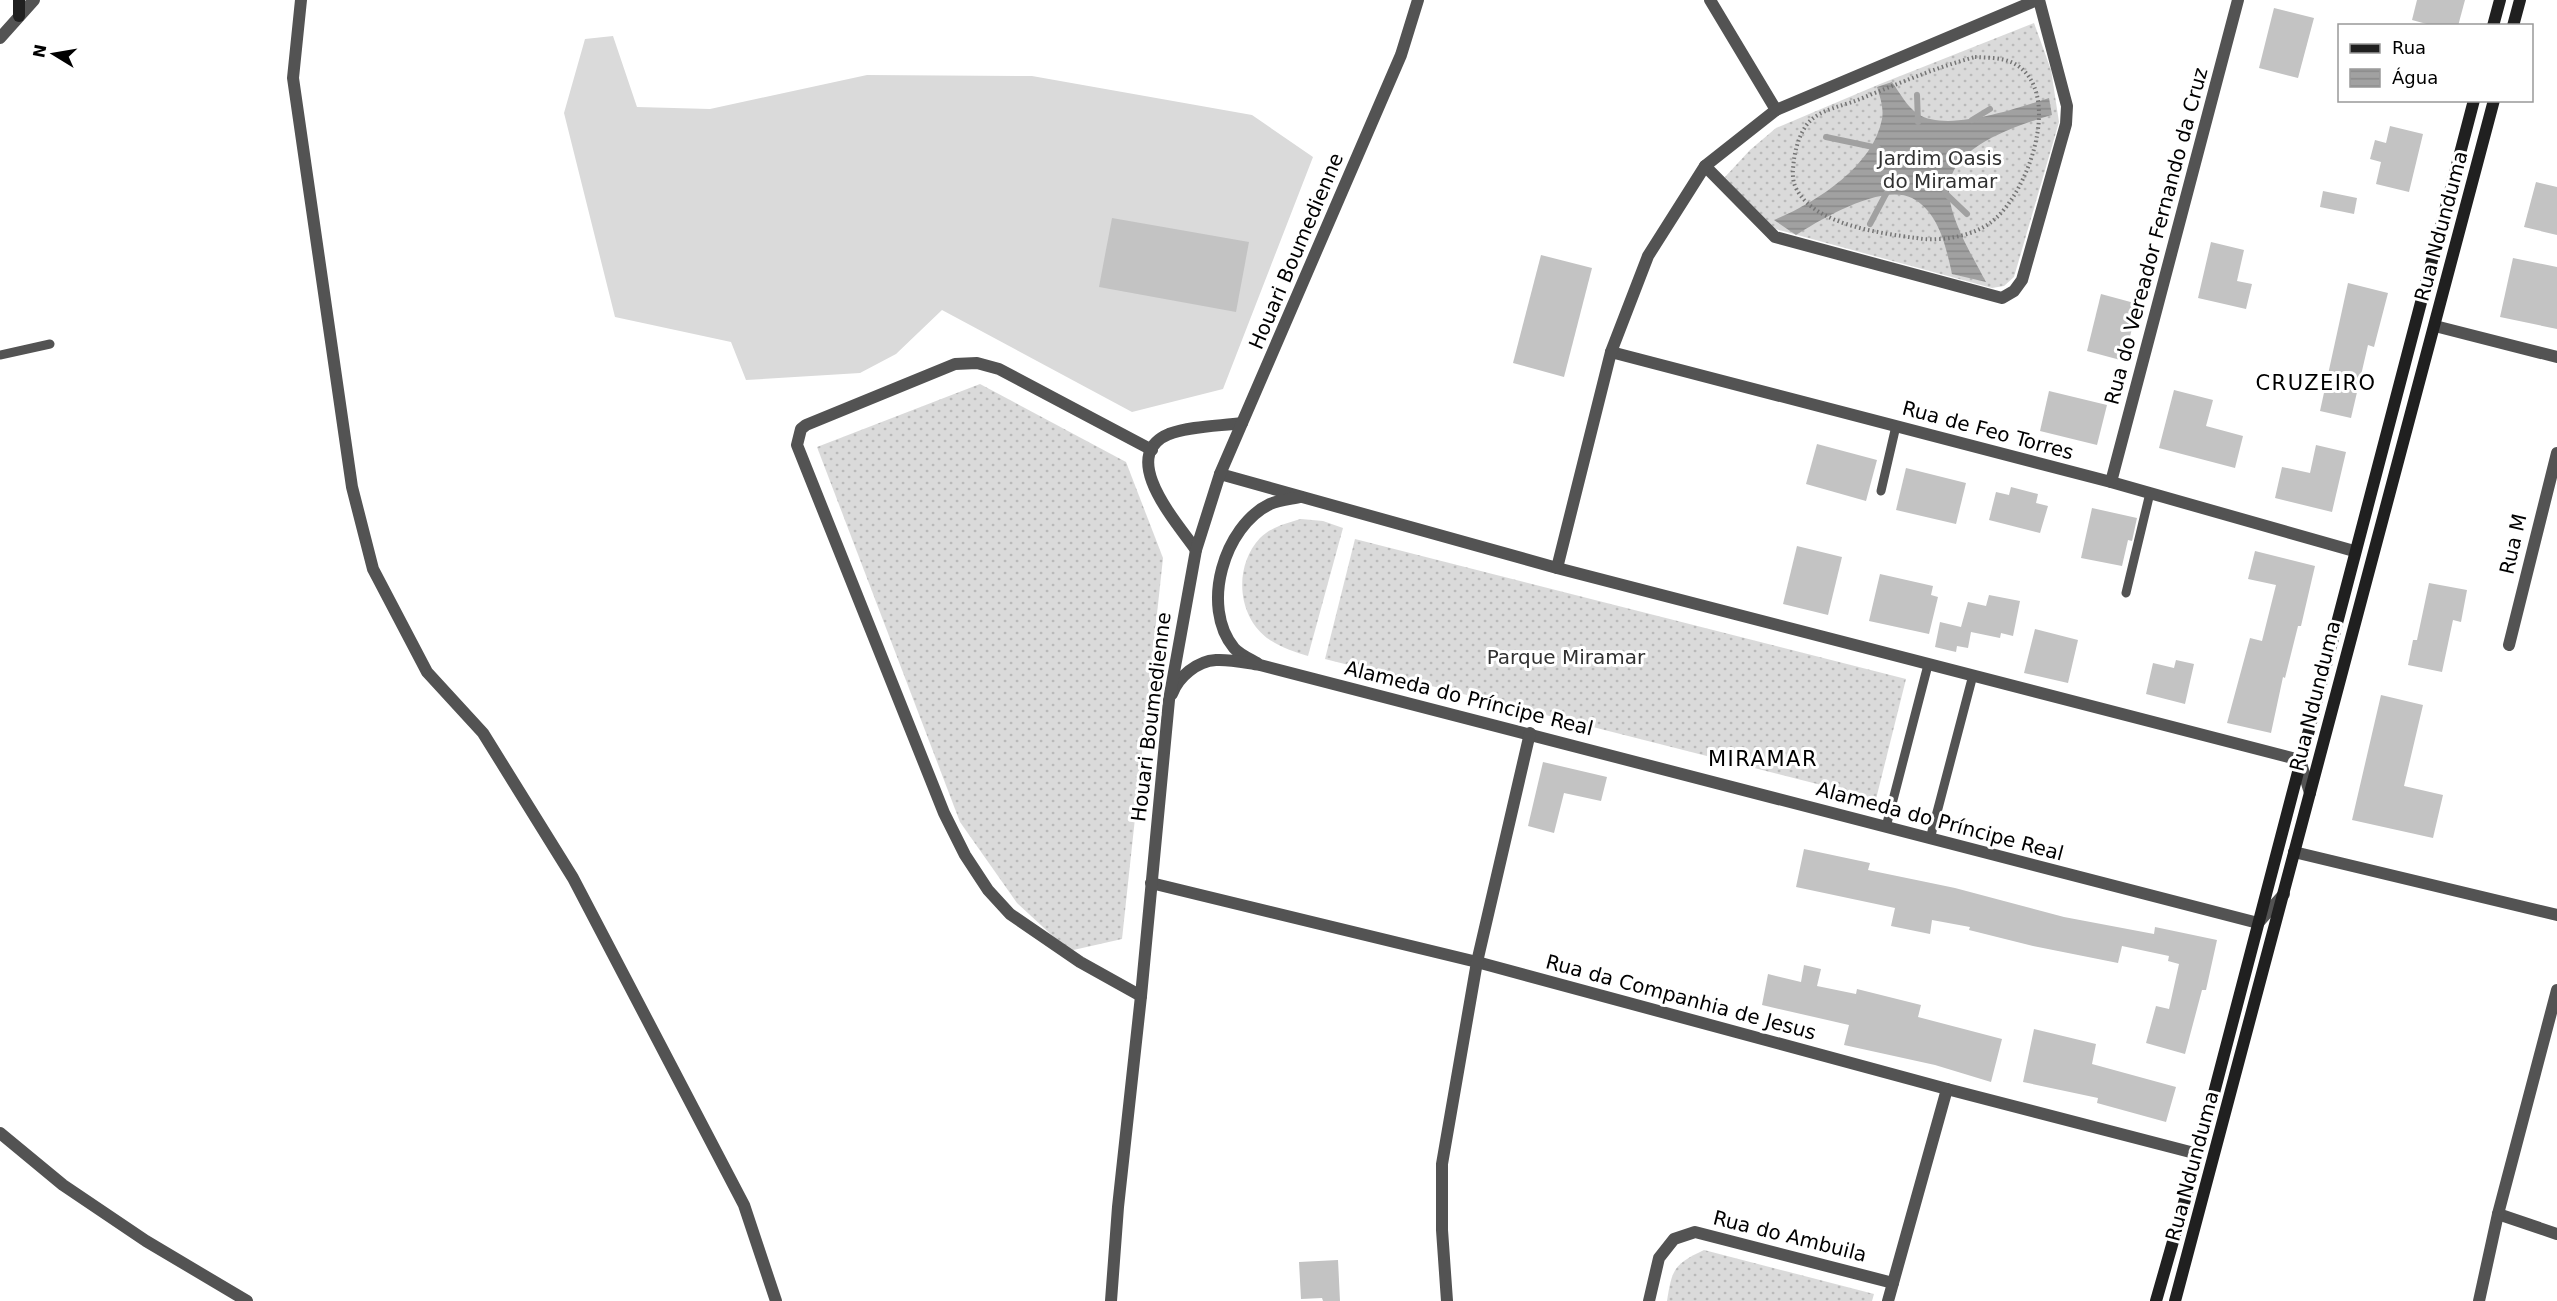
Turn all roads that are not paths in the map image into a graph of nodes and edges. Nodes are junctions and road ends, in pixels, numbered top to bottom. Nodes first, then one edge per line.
1 (20, 0) edge
2 (34, 0) edge
3 (301, 0) edge
4 (1418, 0) edge
5 (1710, 0) edge
6 (2038, 0) edge
7 (2238, 0) edge
8 (2500, 0) edge
9 (2520, 0) edge
10 (19, 16) junction
11 (2494, 24) edge
12 (2514, 24) edge
13 (0, 38) edge
14 (2473, 102) edge
15 (2493, 102) edge
16 (1776, 110) junction
17 (1705, 166) junction
18 (2435, 326) junction
19 (50, 344) dead end
20 (1611, 352) junction
21 (0, 355) edge
22 (2557, 357) edge
23 (1242, 423) junction
24 (1896, 426) junction
25 (1152, 450) junction
26 (2557, 453) edge
27 (1220, 474) junction
28 (2111, 482) junction
29 (1881, 491) dead end
30 (2150, 493) junction
31 (1303, 497) junction
32 (1196, 550) junction
33 (2354, 551) junction
34 (1557, 568) junction
35 (2126, 593) dead end
36 (2509, 645) dead end
37 (1260, 665) junction
38 (1928, 665) junction
39 (1973, 675) junction
40 (1169, 700) junction
41 (1530, 733) junction
42 (2300, 760) junction
43 (2310, 794) junction
44 (1886, 827) junction
45 (1930, 839) junction
46 (2294, 852) junction
47 (1151, 883) junction
48 (2284, 894) junction
49 (2557, 915) edge
50 (2258, 923) junction
51 (1477, 962) junction
52 (2557, 990) edge
53 (1141, 996) junction
54 (1947, 1089) junction
55 (0, 1133) edge
56 (2198, 1154) junction
57 (2498, 1214) junction
58 (2557, 1233) edge
59 (1893, 1282) junction
60 (247, 1301) edge
61 (776, 1301) edge
62 (1111, 1301) edge
63 (1447, 1301) edge
64 (1649, 1301) edge
65 (1888, 1301) edge
66 (2156, 1301) edge
67 (2175, 1301) edge
68 (2479, 1301) edge

1 - 10 main road
2 - 10 street
3 - 61 street
4 - 23 street, Houari Boumedienne
5 - 16 street
6 - 16 street
6 - 17 street
7 - 28 street, Rua do Vereador Fernando da Cruz
8 - 11 main road
9 - 12 main road
10 - 13 street
14 - 33 main road, Rua Ndunduma
15 - 18 main road, Rua Ndunduma
16 - 17 street
17 - 20 street
18 - 22 street
18 - 43 main road, Rua Ndunduma
19 - 21 lane
20 - 24 street, Rua de Feo Torres
20 - 34 street
23 - 25 street
23 - 27 street, Houari Boumedienne
24 - 28 street, Rua de Feo Torres
24 - 29 lane
25 - 32 street
25 - 53 street
26 - 36 street, Rua M
27 - 31 street, Alameda do Príncipe Real
27 - 32 street, Houari Boumedienne
28 - 30 street, Rua de Feo Torres
30 - 33 street, Rua de Feo Torres
30 - 35 lane
31 - 34 street, Alameda do Príncipe Real
31 - 37 street, Alameda do Príncipe Real
32 - 40 street, Houari Boumedienne
33 - 42 main road, Rua Ndunduma
34 - 38 street, Alameda do Príncipe Real
37 - 40 street, Alameda do Príncipe Real
37 - 41 street, Alameda do Príncipe Real
38 - 39 street, Alameda do Príncipe Real
38 - 44 lane
39 - 42 street, Alameda do Príncipe Real
39 - 45 lane
40 - 47 street, Houari Boumedienne
41 - 44 street, Alameda do Príncipe Real
41 - 51 street
42 - 43 street
42 - 50 main road, Rua Ndunduma
43 - 46 main road, Rua Ndunduma
44 - 45 street, Alameda do Príncipe Real
45 - 50 street, Alameda do Príncipe Real
46 - 48 main road, Rua Ndunduma
46 - 49 street
47 - 51 street, Rua da Companhia de Jesus
47 - 53 street, Houari Boumedienne
48 - 50 street
48 - 67 main road, Rua Ndunduma
50 - 56 main road, Rua Ndunduma
51 - 54 street, Rua da Companhia de Jesus
51 - 63 street
52 - 57 street
53 - 62 street, Houari Boumedienne
54 - 56 street, Rua da Companhia de Jesus
54 - 59 street
55 - 60 street
56 - 66 main road, Rua Ndunduma
57 - 58 street
57 - 68 street
59 - 64 street, Rua do Ambuila
59 - 65 street

